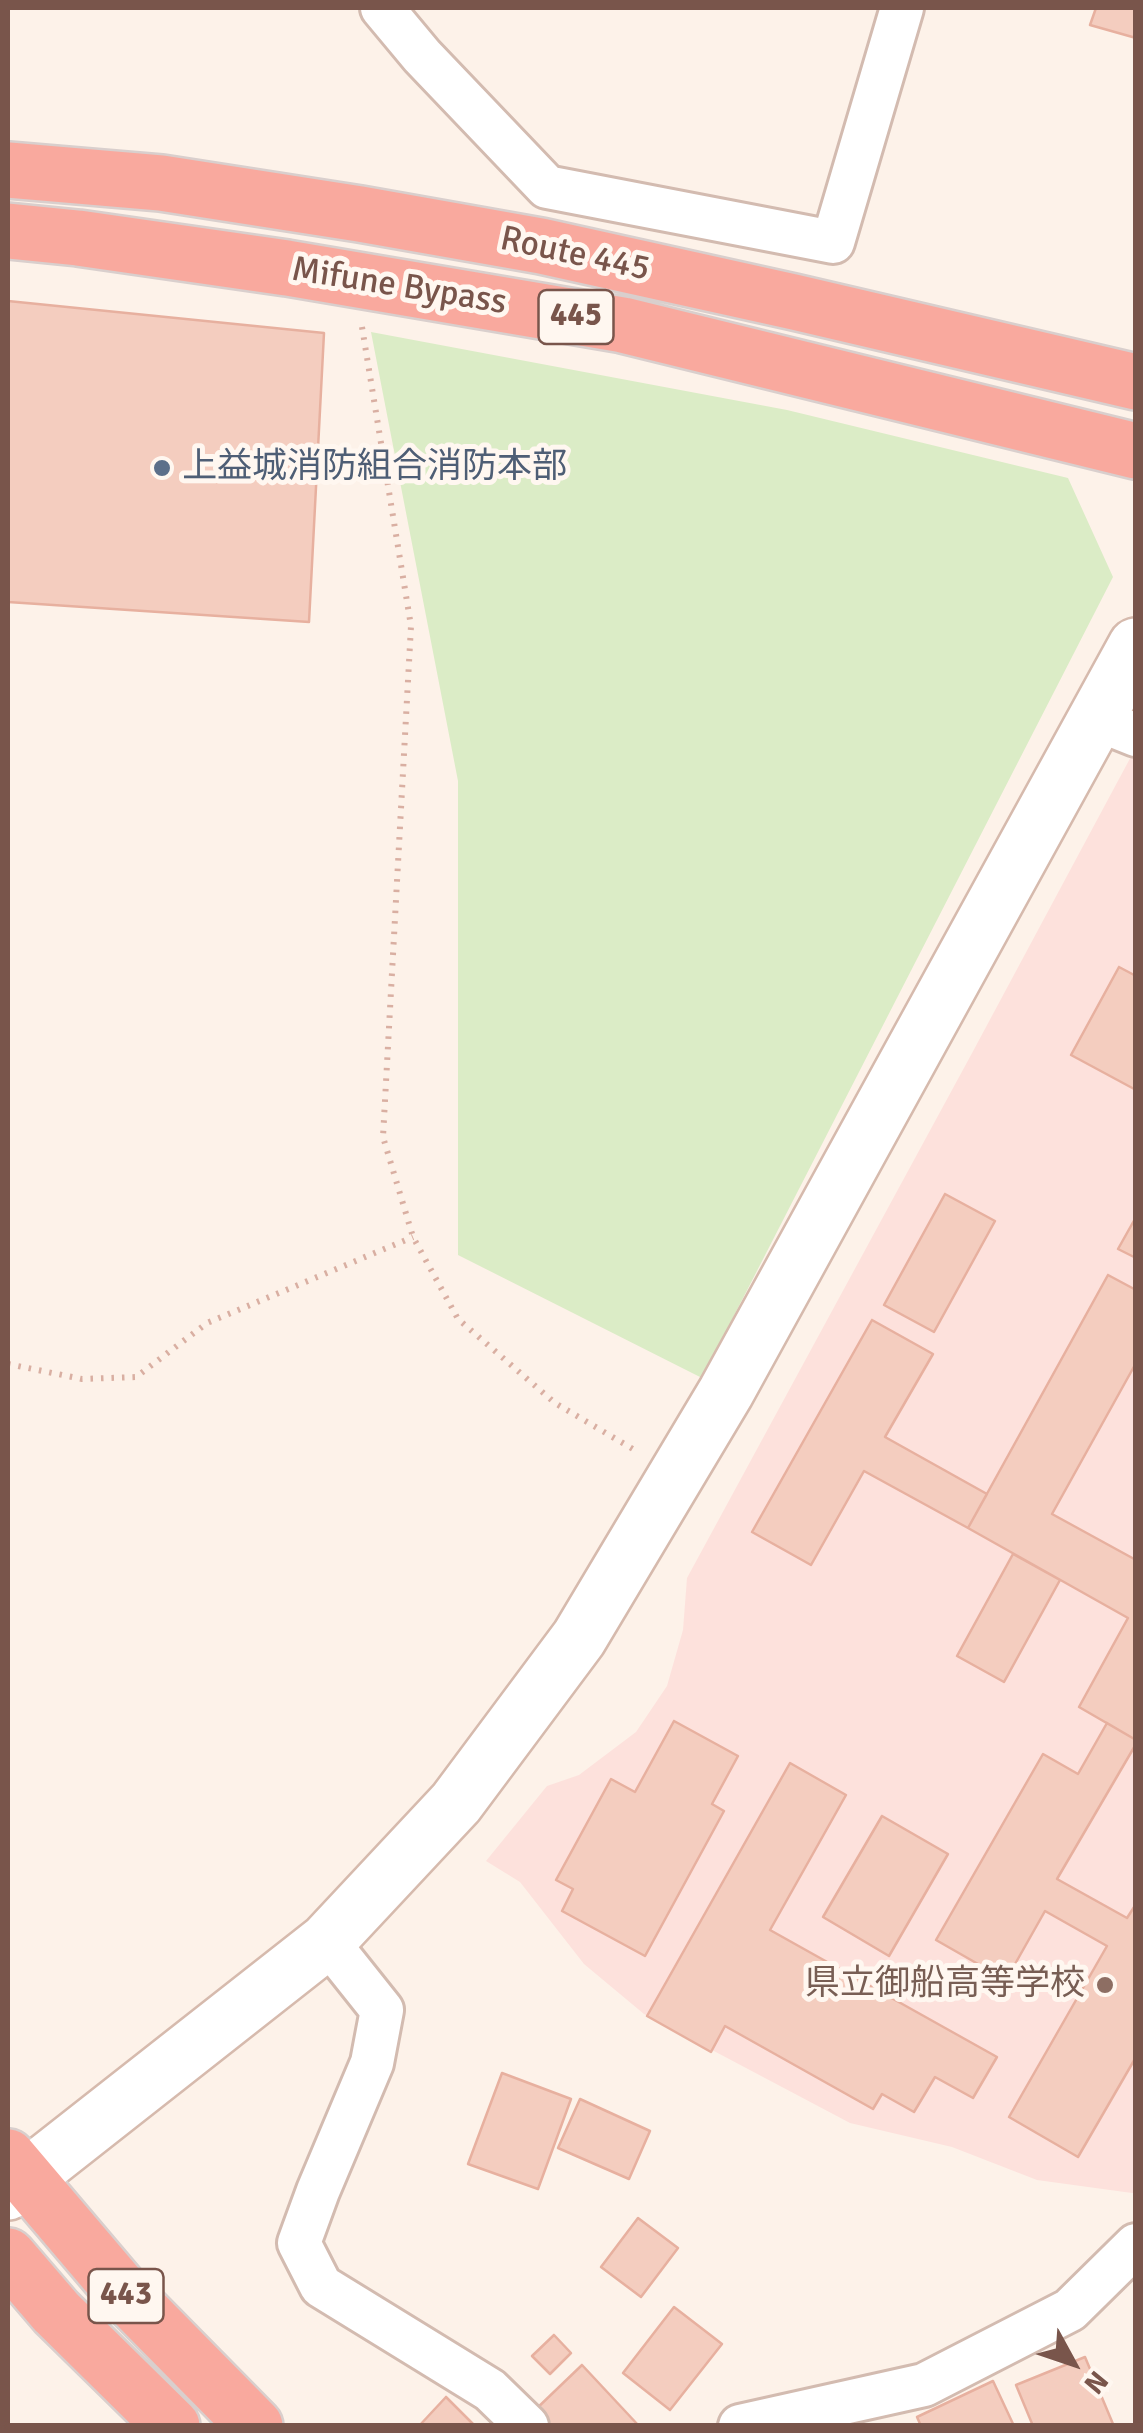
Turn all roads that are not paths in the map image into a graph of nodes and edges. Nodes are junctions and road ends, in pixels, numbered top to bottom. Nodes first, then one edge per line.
1 (382, 8) edge
2 (902, 8) edge
3 (8, 170) edge
4 (547, 187) junction
5 (8, 231) edge
6 (540, 246) junction
7 (1136, 382) edge
8 (1136, 451) edge
9 (1136, 646) edge
10 (1116, 727) edge
11 (327, 1940) junction
12 (13, 2175) edge
13 (1135, 2247) edge
14 (8, 2256) edge
15 (172, 2426) edge
16 (255, 2426) edge
17 (527, 2426) edge
18 (740, 2426) edge

1 - 4 street
2 - 4 street
3 - 6 highway, Route 445 / 445
4 - 6 street
5 - 8 highway, Mifune Bypass / 445
6 - 7 highway, Route 445 / 445
9 - 10 street
10 - 11 street
11 - 12 street
11 - 17 street
12 - 16 highway, 443
13 - 18 street
14 - 15 highway, 443

